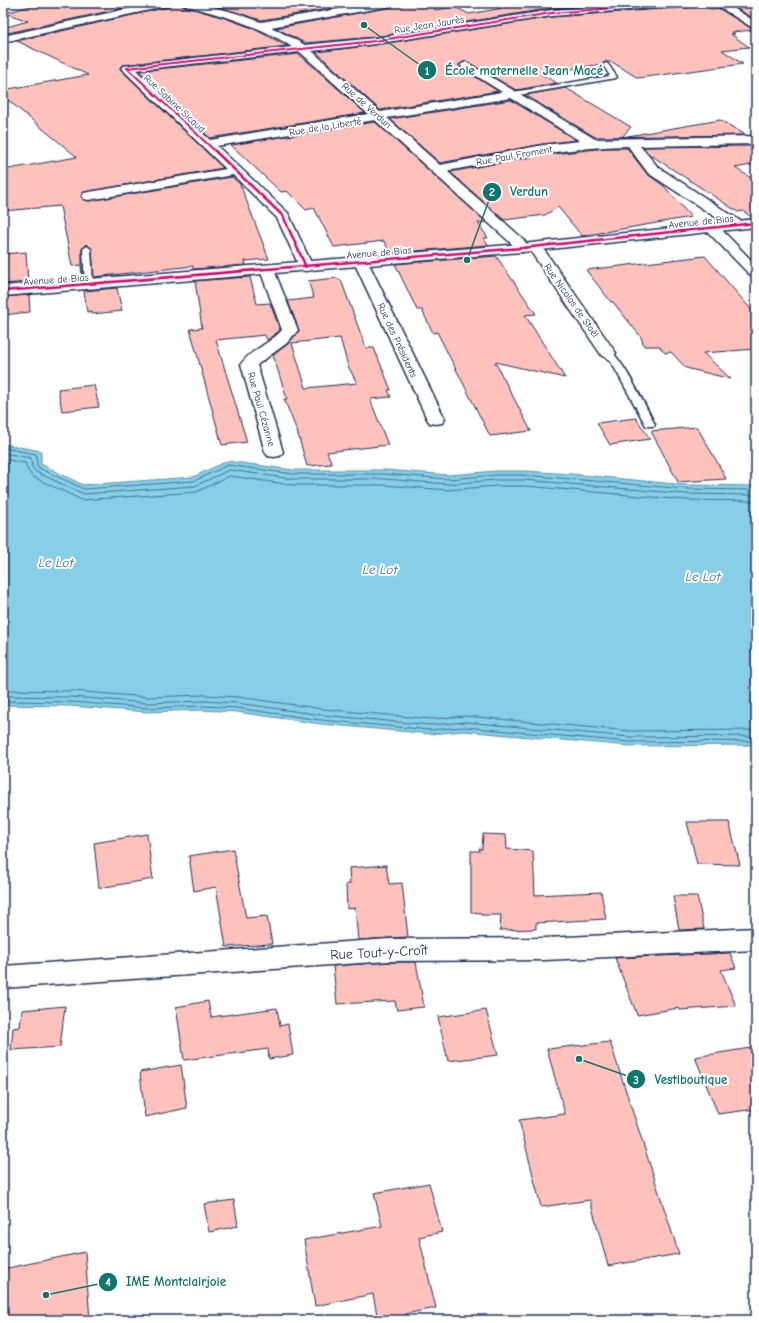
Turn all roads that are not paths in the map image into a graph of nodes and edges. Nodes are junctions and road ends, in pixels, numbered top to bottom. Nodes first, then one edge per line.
1 (168, 3) edge
2 (187, 3) edge
3 (392, 3) edge
4 (676, 3) edge
5 (718, 3) edge
6 (542, 6) dead end
7 (552, 13) junction
8 (263, 25) junction
9 (756, 28) edge
10 (3, 39) edge
11 (303, 49) junction
12 (466, 65) dead end
13 (606, 65) dead end
14 (513, 94) junction
15 (380, 117) junction
16 (756, 140) edge
17 (631, 142) junction
18 (592, 143) junction
19 (207, 144) junction
20 (438, 169) junction
21 (235, 171) junction
22 (89, 196) dead end
23 (756, 223) edge
24 (737, 225) junction
25 (712, 228) junction
26 (529, 248) junction
27 (87, 249) dead end
28 (361, 262) junction
29 (306, 267) junction
30 (267, 270) junction
31 (756, 273) edge
32 (89, 285) junction
33 (3, 291) edge
34 (608, 353) joint
35 (436, 419) dead end
36 (650, 424) dead end
37 (274, 452) dead end
38 (756, 939) edge
39 (3, 977) edge

1 - 10 street
2 - 8 street, Rue de Verdun
3 - 8 street
4 - 7 street, Rue Jean Jaurès
5 - 9 street
6 - 7 street
7 - 11 street, Rue Jean Jaurès
8 - 11 street, Rue de Verdun
11 - 15 street, Rue de Verdun
11 - 19 street, Rue Sabine Sicaud
12 - 14 street
13 - 14 lane
14 - 15 street, Rue de la Liberté
14 - 18 street
15 - 19 street, Rue de la Liberté
15 - 20 street, Rue de Verdun
16 - 17 street
17 - 18 street, Rue Paul Froment
17 - 24 street
18 - 20 street, Rue Paul Froment
19 - 21 street, Rue Sabine Sicaud
20 - 26 street, Rue de Verdun
21 - 22 street
21 - 29 street, Rue Sabine Sicaud
23 - 24 street, Avenue de Bias
24 - 25 street, Avenue de Bias
25 - 26 street, Avenue de Bias
25 - 31 street
26 - 28 street, Avenue de Bias
26 - 34 street, Rue Nicolas de Staël
27 - 32 lane
28 - 29 street, Avenue de Bias
28 - 35 street, Rue des Présidents
29 - 30 street, Avenue de Bias
30 - 32 street, Avenue de Bias
30 - 37 street, Rue Paul Cézanne
32 - 33 street, Avenue de Bias
34 - 36 lane
38 - 39 street, Rue Tout-y-Croît

